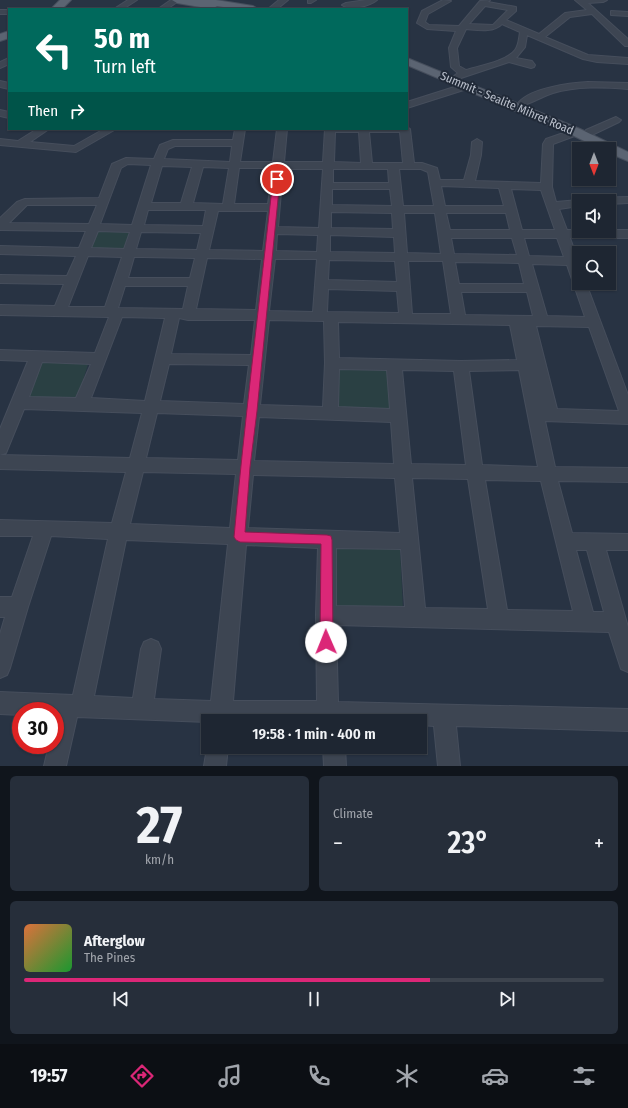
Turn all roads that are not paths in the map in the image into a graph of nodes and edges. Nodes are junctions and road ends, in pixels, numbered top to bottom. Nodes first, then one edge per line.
1 (66, 0) edge
2 (73, 0) edge
3 (133, 0) edge
4 (177, 0) edge
5 (284, 0) edge
6 (373, 0) edge
7 (580, 0) edge
8 (603, 0) edge
9 (447, 1) edge
10 (485, 1) edge
11 (202, 5) edge
12 (346, 5) dead end
13 (57, 8) edge
14 (64, 8) edge
15 (120, 8) edge
16 (164, 8) edge
17 (223, 8) edge
18 (240, 8) edge
19 (273, 8) edge
20 (594, 11) junction
21 (614, 13) dead end
22 (628, 14) edge
23 (502, 21) junction
24 (462, 28) junction
25 (524, 31) junction
26 (540, 37) junction
27 (628, 44) edge
28 (408, 56) edge
29 (509, 59) junction
30 (408, 61) edge
31 (628, 61) edge
32 (531, 65) dead end
33 (461, 74) junction
34 (567, 76) dead end
35 (577, 85) junction
36 (467, 86) junction
37 (628, 86) edge
38 (491, 92) junction
39 (524, 102) junction
40 (410, 103) edge
41 (616, 120) dead end
42 (42, 130) edge
43 (109, 130) edge
44 (240, 130) edge
45 (282, 130) edge
46 (330, 130) edge
47 (364, 130) edge
48 (405, 130) edge
49 (576, 132) junction
50 (590, 132) junction
51 (0, 142) edge
52 (477, 142) dead end
53 (238, 143) junction
54 (19, 144) junction
55 (628, 151) edge
56 (628, 157) edge
57 (158, 161) junction
58 (198, 164) junction
59 (278, 164) junction
60 (235, 165) junction
61 (328, 166) junction
62 (367, 166) junction
63 (393, 166) junction
64 (409, 166) junction
65 (436, 182) junction
66 (469, 184) junction
67 (504, 185) junction
68 (327, 186) junction
69 (395, 186) junction
70 (546, 187) junction
71 (616, 200) edge
72 (628, 200) edge
73 (104, 202) junction
74 (572, 203) edge
75 (145, 206) junction
76 (552, 206) junction
77 (186, 207) junction
78 (212, 207) junction
79 (228, 208) junction
80 (274, 208) junction
81 (325, 208) junction
82 (510, 209) junction
83 (398, 210) junction
84 (440, 210) junction
85 (0, 225) edge
86 (93, 228) junction
87 (137, 228) junction
88 (207, 230) junction
89 (271, 230) junction
90 (324, 231) junction
91 (399, 233) junction
92 (444, 234) junction
93 (560, 234) junction
94 (628, 234) edge
95 (519, 235) junction
96 (0, 250) edge
97 (84, 253) junction
98 (129, 253) junction
99 (201, 254) junction
100 (270, 255) junction
101 (323, 256) junction
102 (402, 257) junction
103 (448, 257) junction
104 (525, 260) junction
105 (571, 261) junction
106 (0, 279) edge
107 (72, 280) junction
108 (120, 282) junction
109 (195, 282) junction
110 (321, 284) junction
111 (404, 286) junction
112 (454, 288) junction
113 (533, 288) junction
114 (0, 310) edge
115 (59, 312) junction
116 (114, 313) junction
117 (180, 315) junction
118 (262, 316) junction
119 (325, 317) junction
120 (406, 318) junction
121 (459, 319) junction
122 (528, 320) junction
123 (593, 322) junction
124 (0, 355) edge
125 (37, 356) junction
126 (100, 359) junction
127 (164, 359) junction
128 (257, 360) junction
129 (332, 363) junction
130 (394, 365) junction
131 (461, 366) junction
132 (525, 366) junction
133 (19, 403) junction
134 (81, 404) junction
135 (151, 408) junction
136 (253, 411) junction
137 (330, 414) junction
138 (543, 415) junction
139 (398, 416) junction
140 (628, 417) edge
141 (0, 448) edge
142 (0, 462) edge
143 (136, 465) junction
144 (245, 467) junction
145 (403, 472) junction
146 (475, 473) junction
147 (548, 474) junction
148 (628, 475) edge
149 (0, 528) edge
150 (45, 528) junction
151 (119, 531) junction
152 (240, 537) junction
153 (327, 540) junction
154 (409, 541) junction
155 (565, 541) junction
156 (594, 542) junction
157 (628, 542) edge
158 (9, 607) edge
159 (326, 615) junction
160 (416, 617) junction
161 (499, 618) junction
162 (585, 620) junction
163 (616, 622) junction
164 (152, 650) dead end
165 (628, 662) edge
166 (0, 668) edge
167 (0, 703) edge
168 (75, 706) junction
169 (142, 708) junction
170 (201, 714) edge
171 (221, 714) edge
172 (329, 714) edge
173 (427, 716) edge
174 (444, 716) junction
175 (628, 720) edge
176 (216, 754) edge
177 (334, 754) edge
178 (55, 766) edge
179 (215, 766) edge
180 (335, 766) edge
181 (449, 766) edge

1 - 13 main road
2 - 14 main road
3 - 15 street
4 - 11 main road
4 - 16 street
5 - 19 street
6 - 12 street
7 - 8 street
7 - 20 street
9 - 24 street
10 - 23 street
10 - 24 street
11 - 17 main road
11 - 18 main road
20 - 26 street
20 - 27 street
21 - 22 street
23 - 24 street
23 - 25 street
24 - 33 street
25 - 26 street
25 - 29 street
26 - 31 street
28 - 33 main road
29 - 32 street
29 - 33 street
30 - 36 main road, Summit - Sealite Mihret Road
33 - 38 main road
34 - 35 street
35 - 37 street
35 - 39 street
36 - 38 main road, Summit - Sealite Mihret Road
36 - 40 street
38 - 39 main road
38 - 49 main road, Summit - Sealite Mihret Road
39 - 50 main road
41 - 50 street
42 - 54 street
43 - 54 street
44 - 53 street
45 - 59 street
46 - 61 street
47 - 62 street
48 - 64 street
49 - 56 main road, Summit - Sealite Mihret Road
49 - 70 street
50 - 55 main road
51 - 54 street
52 - 66 street
53 - 57 street
53 - 60 street
57 - 58 street
57 - 73 street
57 - 75 street
58 - 60 street
58 - 77 street
59 - 60 street
59 - 61 street
59 - 80 street
60 - 79 street
61 - 62 street
61 - 68 street
62 - 63 street
63 - 64 street
63 - 69 street
64 - 65 street
65 - 66 street
65 - 84 street
66 - 67 street
67 - 70 street
67 - 82 street
68 - 69 street
68 - 81 street
69 - 83 street
70 - 76 street
71 - 72 street
73 - 85 street
73 - 86 street
74 - 76 street
75 - 77 street
75 - 87 street
76 - 93 street
77 - 78 street
78 - 79 street
78 - 88 street
79 - 80 street
80 - 89 street
81 - 83 street
81 - 90 street
82 - 84 street
82 - 95 street
83 - 84 street
83 - 91 street
84 - 92 street
85 - 86 street
86 - 87 street
86 - 97 street
87 - 88 street
87 - 98 street
88 - 99 street
89 - 90 street
89 - 100 street
90 - 91 street
90 - 101 street
91 - 102 street
92 - 95 street
92 - 103 street
93 - 94 street
93 - 95 street
93 - 105 street
95 - 104 street
96 - 97 street
97 - 98 street
97 - 107 street
98 - 99 street
98 - 108 street
99 - 100 street
99 - 109 street
100 - 101 street
100 - 118 street
101 - 102 street
101 - 110 street
102 - 103 street
102 - 111 street
103 - 104 street
103 - 112 street
104 - 105 street
104 - 113 street
105 - 123 street
106 - 107 street
107 - 115 street
108 - 109 street
108 - 116 street
109 - 117 street
110 - 111 street
110 - 119 street
111 - 120 street
112 - 113 street
112 - 121 street
113 - 122 street
114 - 115 street
115 - 116 street
116 - 117 street
116 - 126 street
117 - 118 street
117 - 127 street
118 - 119 street
118 - 128 street
119 - 120 street
119 - 129 street
120 - 121 street
121 - 122 street
122 - 123 street
122 - 132 street
122 - 138 street
123 - 140 street
124 - 125 street
125 - 126 street
125 - 133 street
126 - 134 street
127 - 128 street
127 - 135 street
128 - 136 street
129 - 130 street
129 - 137 street
130 - 131 street
130 - 139 street
131 - 132 street
131 - 146 street
132 - 138 street
133 - 134 street
133 - 141 street
134 - 135 street
135 - 136 street
135 - 143 street
136 - 137 street
136 - 144 street
137 - 139 street
138 - 140 street
138 - 147 street
139 - 145 street
142 - 143 street
143 - 144 street
143 - 151 street
144 - 145 street
144 - 152 street
145 - 146 street
145 - 154 street
146 - 147 street
146 - 161 street
147 - 148 street
147 - 155 street
149 - 150 street
150 - 151 street
150 - 158 street
151 - 152 street
151 - 168 street
152 - 153 street
152 - 171 street
153 - 154 street
153 - 159 street
154 - 160 street
155 - 156 street
155 - 162 street
156 - 157 street
156 - 163 street
158 - 166 street
159 - 160 street
159 - 172 street
160 - 161 street
161 - 162 street
162 - 163 street
163 - 165 street
164 - 169 street
167 - 168 street
168 - 169 street
168 - 178 street
169 - 170 street
173 - 174 street
174 - 175 street
174 - 181 street
176 - 179 street
177 - 180 street

